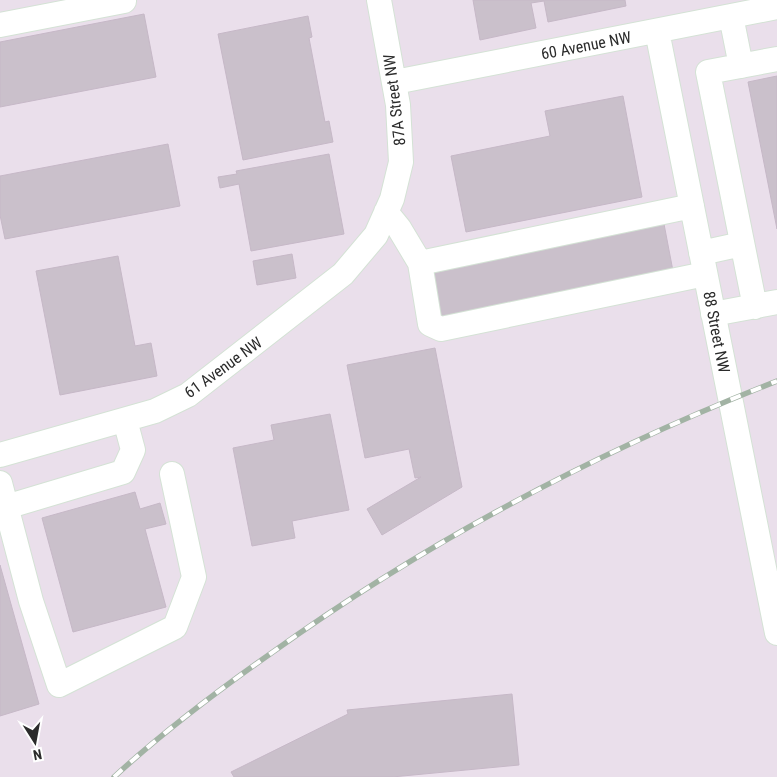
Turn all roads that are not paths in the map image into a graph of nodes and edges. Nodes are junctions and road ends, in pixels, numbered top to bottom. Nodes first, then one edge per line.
1 (124, 0) edge
2 (379, 0) edge
3 (777, 7) edge
4 (731, 16) junction
5 (0, 25) edge
6 (657, 31) junction
7 (777, 59) edge
8 (741, 66) junction
9 (395, 82) junction
10 (389, 206) junction
11 (692, 206) junction
12 (742, 244) junction
13 (420, 263) junction
14 (703, 263) junction
15 (766, 304) edge
16 (714, 314) junction
17 (125, 420) junction
18 (0, 455) edge
19 (172, 474) dead end
20 (0, 483) edge
21 (6, 506) junction
22 (777, 633) edge

1 - 5 street
2 - 9 street, 87A Street NW
3 - 4 street, 60 Avenue NW
4 - 6 street, 60 Avenue NW
4 - 8 street
6 - 9 street, 60 Avenue NW
6 - 11 street, 88 Street NW
7 - 8 street
8 - 12 street
9 - 10 street, 87A Street NW
10 - 13 street
10 - 17 street, 61 Avenue NW
11 - 13 street
11 - 14 street, 88 Street NW
12 - 14 street
12 - 15 street
13 - 14 street
14 - 16 street, 88 Street NW
15 - 16 street
16 - 22 street, 88 Street NW
17 - 18 street, 61 Avenue NW
17 - 21 street
19 - 21 street
20 - 21 street

